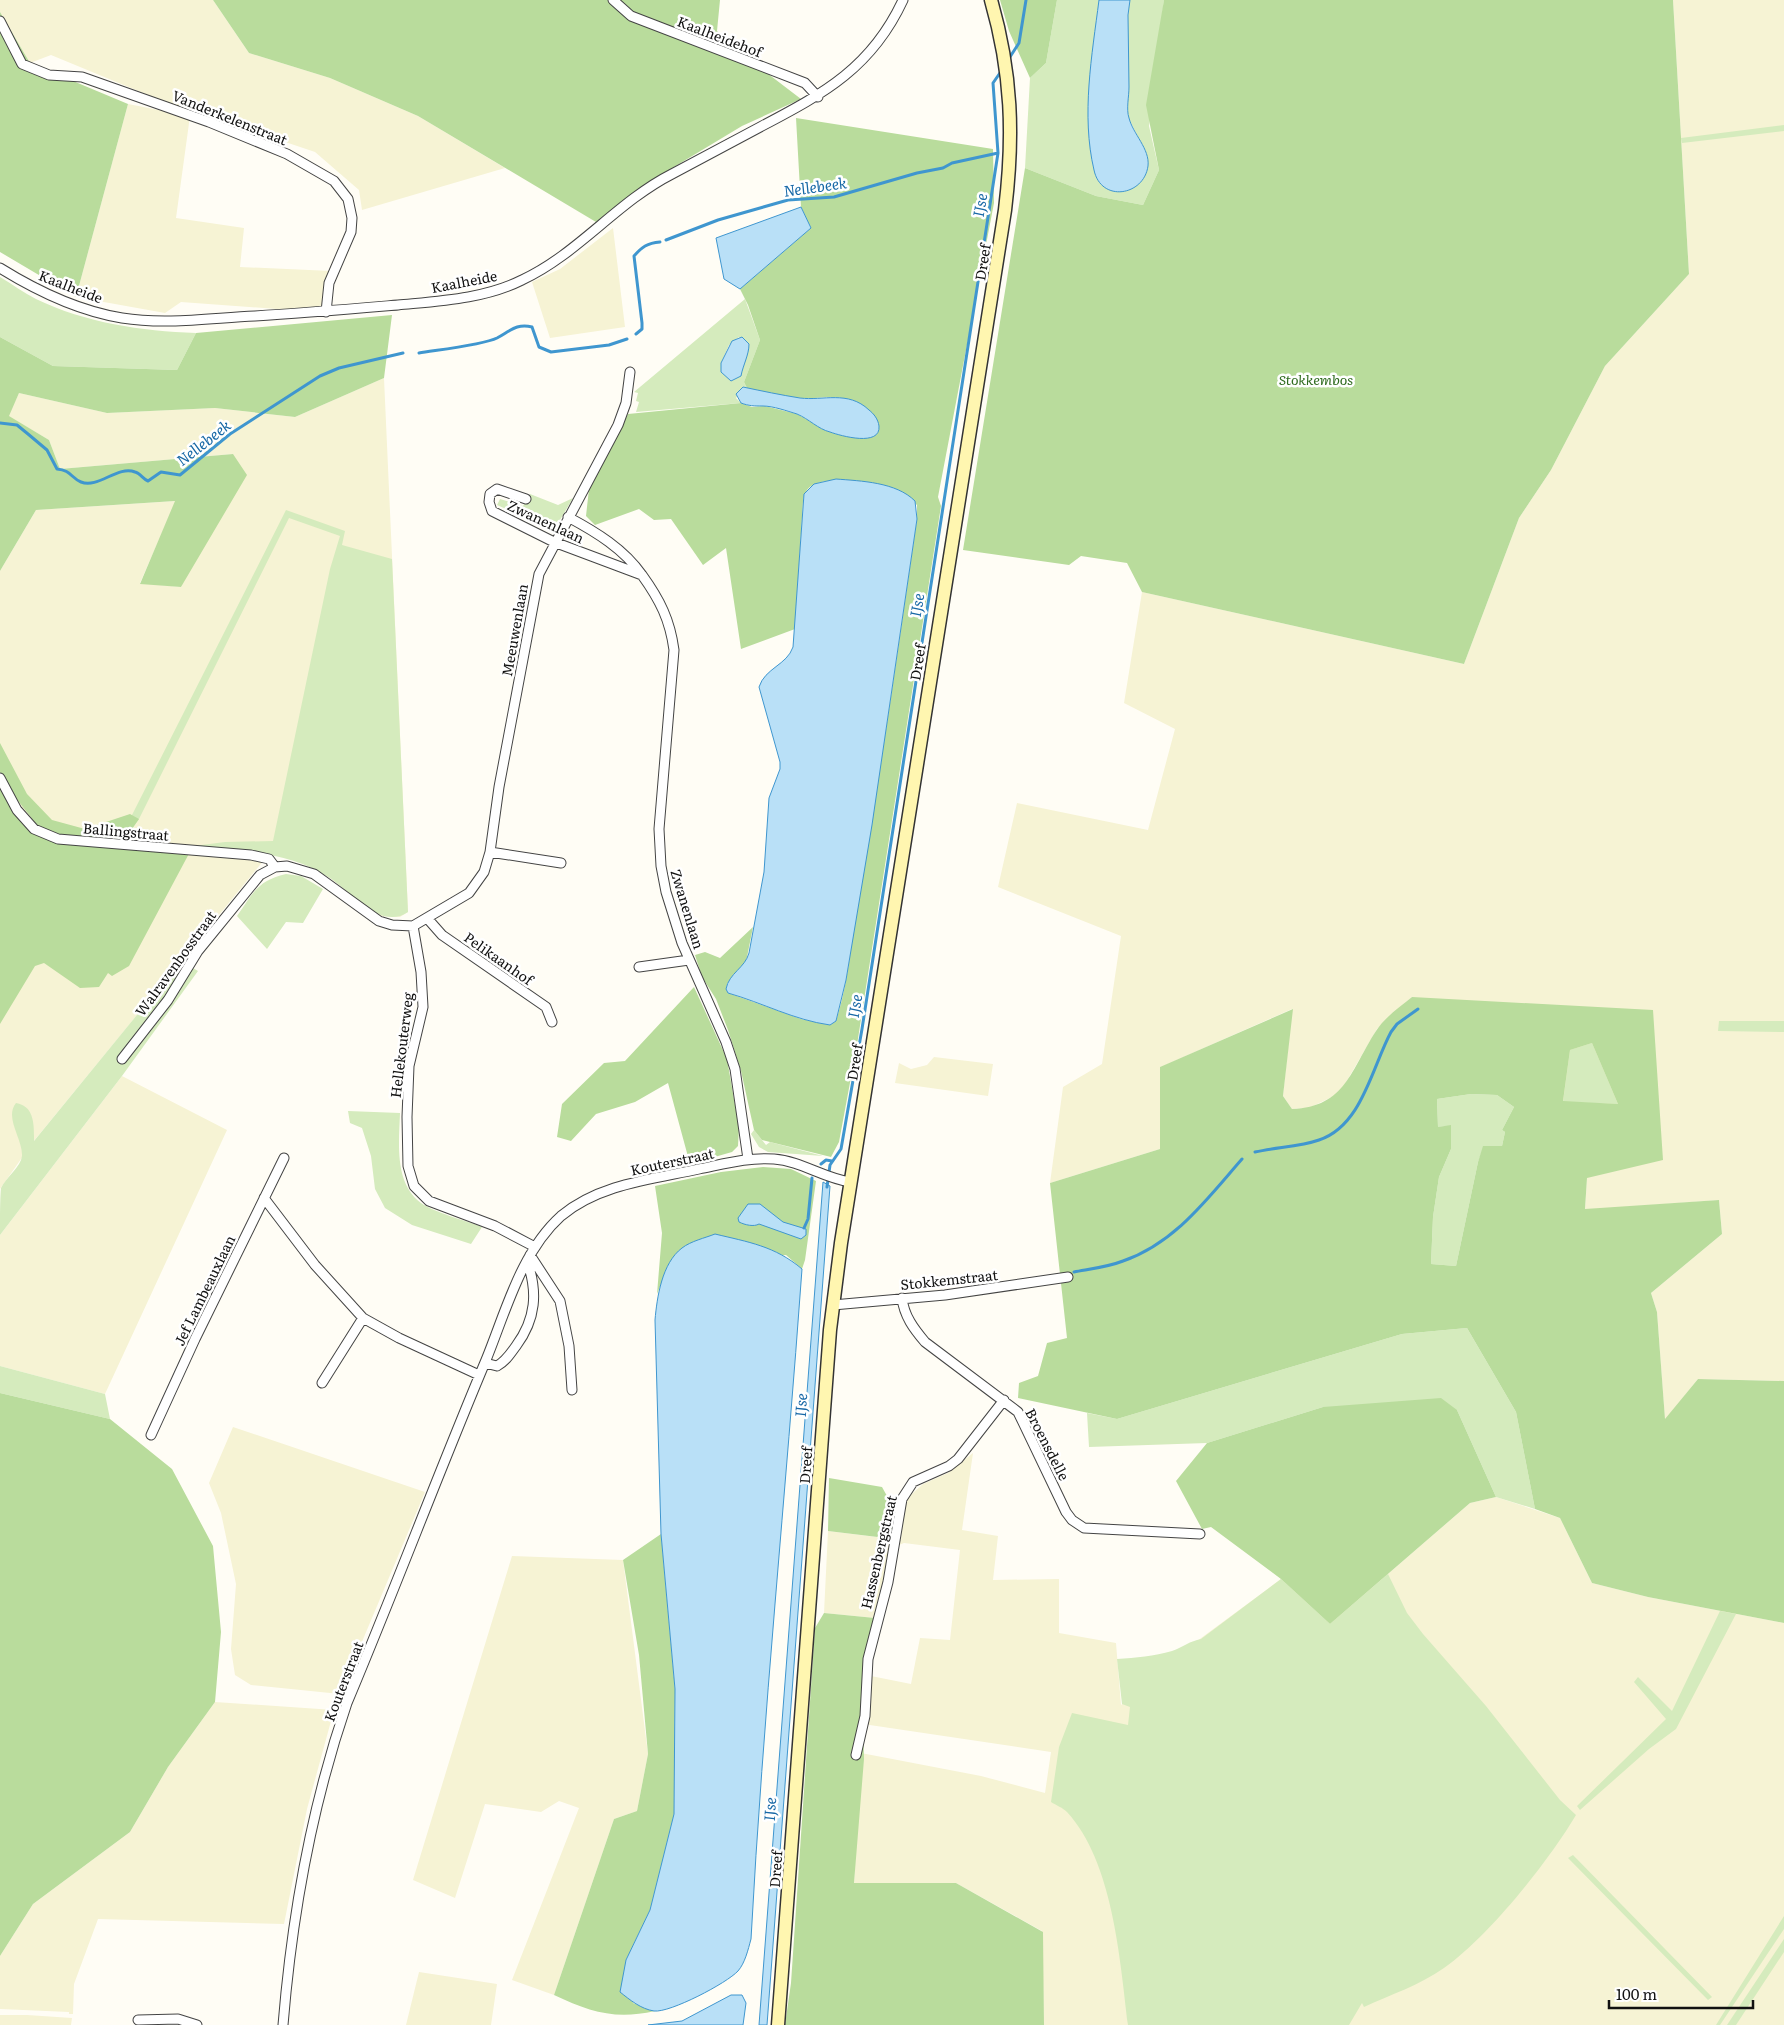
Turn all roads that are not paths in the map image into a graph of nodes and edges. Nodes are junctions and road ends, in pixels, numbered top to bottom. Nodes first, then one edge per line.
1 (613, 0) edge
2 (904, 0) edge
3 (991, 0) edge
4 (0, 21) edge
5 (818, 97) junction
6 (0, 268) edge
7 (326, 312) junction
8 (630, 372) dead end
9 (526, 499) dead end
10 (568, 517) junction
11 (554, 542) junction
12 (642, 576) junction
13 (0, 778) edge
14 (490, 852) junction
15 (561, 863) dead end
16 (275, 867) junction
17 (427, 918) junction
18 (413, 926) junction
19 (689, 960) junction
20 (639, 966) dead end
21 (552, 1022) dead end
22 (122, 1059) dead end
23 (284, 1158) dead end
24 (748, 1159) junction
25 (850, 1182) junction
26 (264, 1198) junction
27 (531, 1254) junction
28 (1068, 1278) dead end
29 (902, 1298) junction
30 (833, 1305) junction
31 (363, 1318) junction
32 (485, 1362) junction
33 (479, 1375) junction
34 (322, 1382) dead end
35 (572, 1390) dead end
36 (1004, 1400) junction
37 (151, 1435) dead end
38 (1200, 1534) dead end
39 (856, 1755) dead end
40 (138, 2020) dead end
41 (197, 2025) edge
42 (283, 2025) edge
43 (778, 2025) edge

1 - 5 street, Kaalheidehof
2 - 5 street, Kaalheide
3 - 25 main road, Dreef
4 - 7 street, Vanderkelenstraat
5 - 7 street, Kaalheide
6 - 7 street, Kaalheide
8 - 10 street, Meeuwenlaan
9 - 11 street, Zwanenlaan
10 - 11 street, Meeuwenlaan
10 - 12 street, Zwanenlaan
11 - 12 street, Zwanenlaan
11 - 14 street, Meeuwenlaan
12 - 19 street, Zwanenlaan
13 - 16 street, Ballingstraat
14 - 15 street
14 - 17 street, Meeuwenlaan
16 - 18 street
16 - 22 street, Walravenbosstraat
17 - 18 street, Meeuwenlaan
17 - 21 street, Pelikaanhof
18 - 27 street, Hellekouterweg
19 - 20 street
19 - 24 street, Zwanenlaan
23 - 26 street, Jef Lambeauxlaan
24 - 25 street, Kouterstraat
24 - 27 street, Kouterstraat
25 - 30 main road, Dreef
26 - 31 street
26 - 37 street, Jef Lambeauxlaan
27 - 32 street, Kouterstraat
27 - 32 street
27 - 35 street
28 - 29 street, Stokkemstraat
29 - 30 street, Stokkemstraat
29 - 36 street, Broensdelle
30 - 43 main road, Dreef
31 - 33 street
31 - 34 street
32 - 33 street, Kouterstraat
33 - 42 street, Kouterstraat
36 - 38 street, Broensdelle
36 - 39 street, Hassenbergstraat
40 - 41 street

